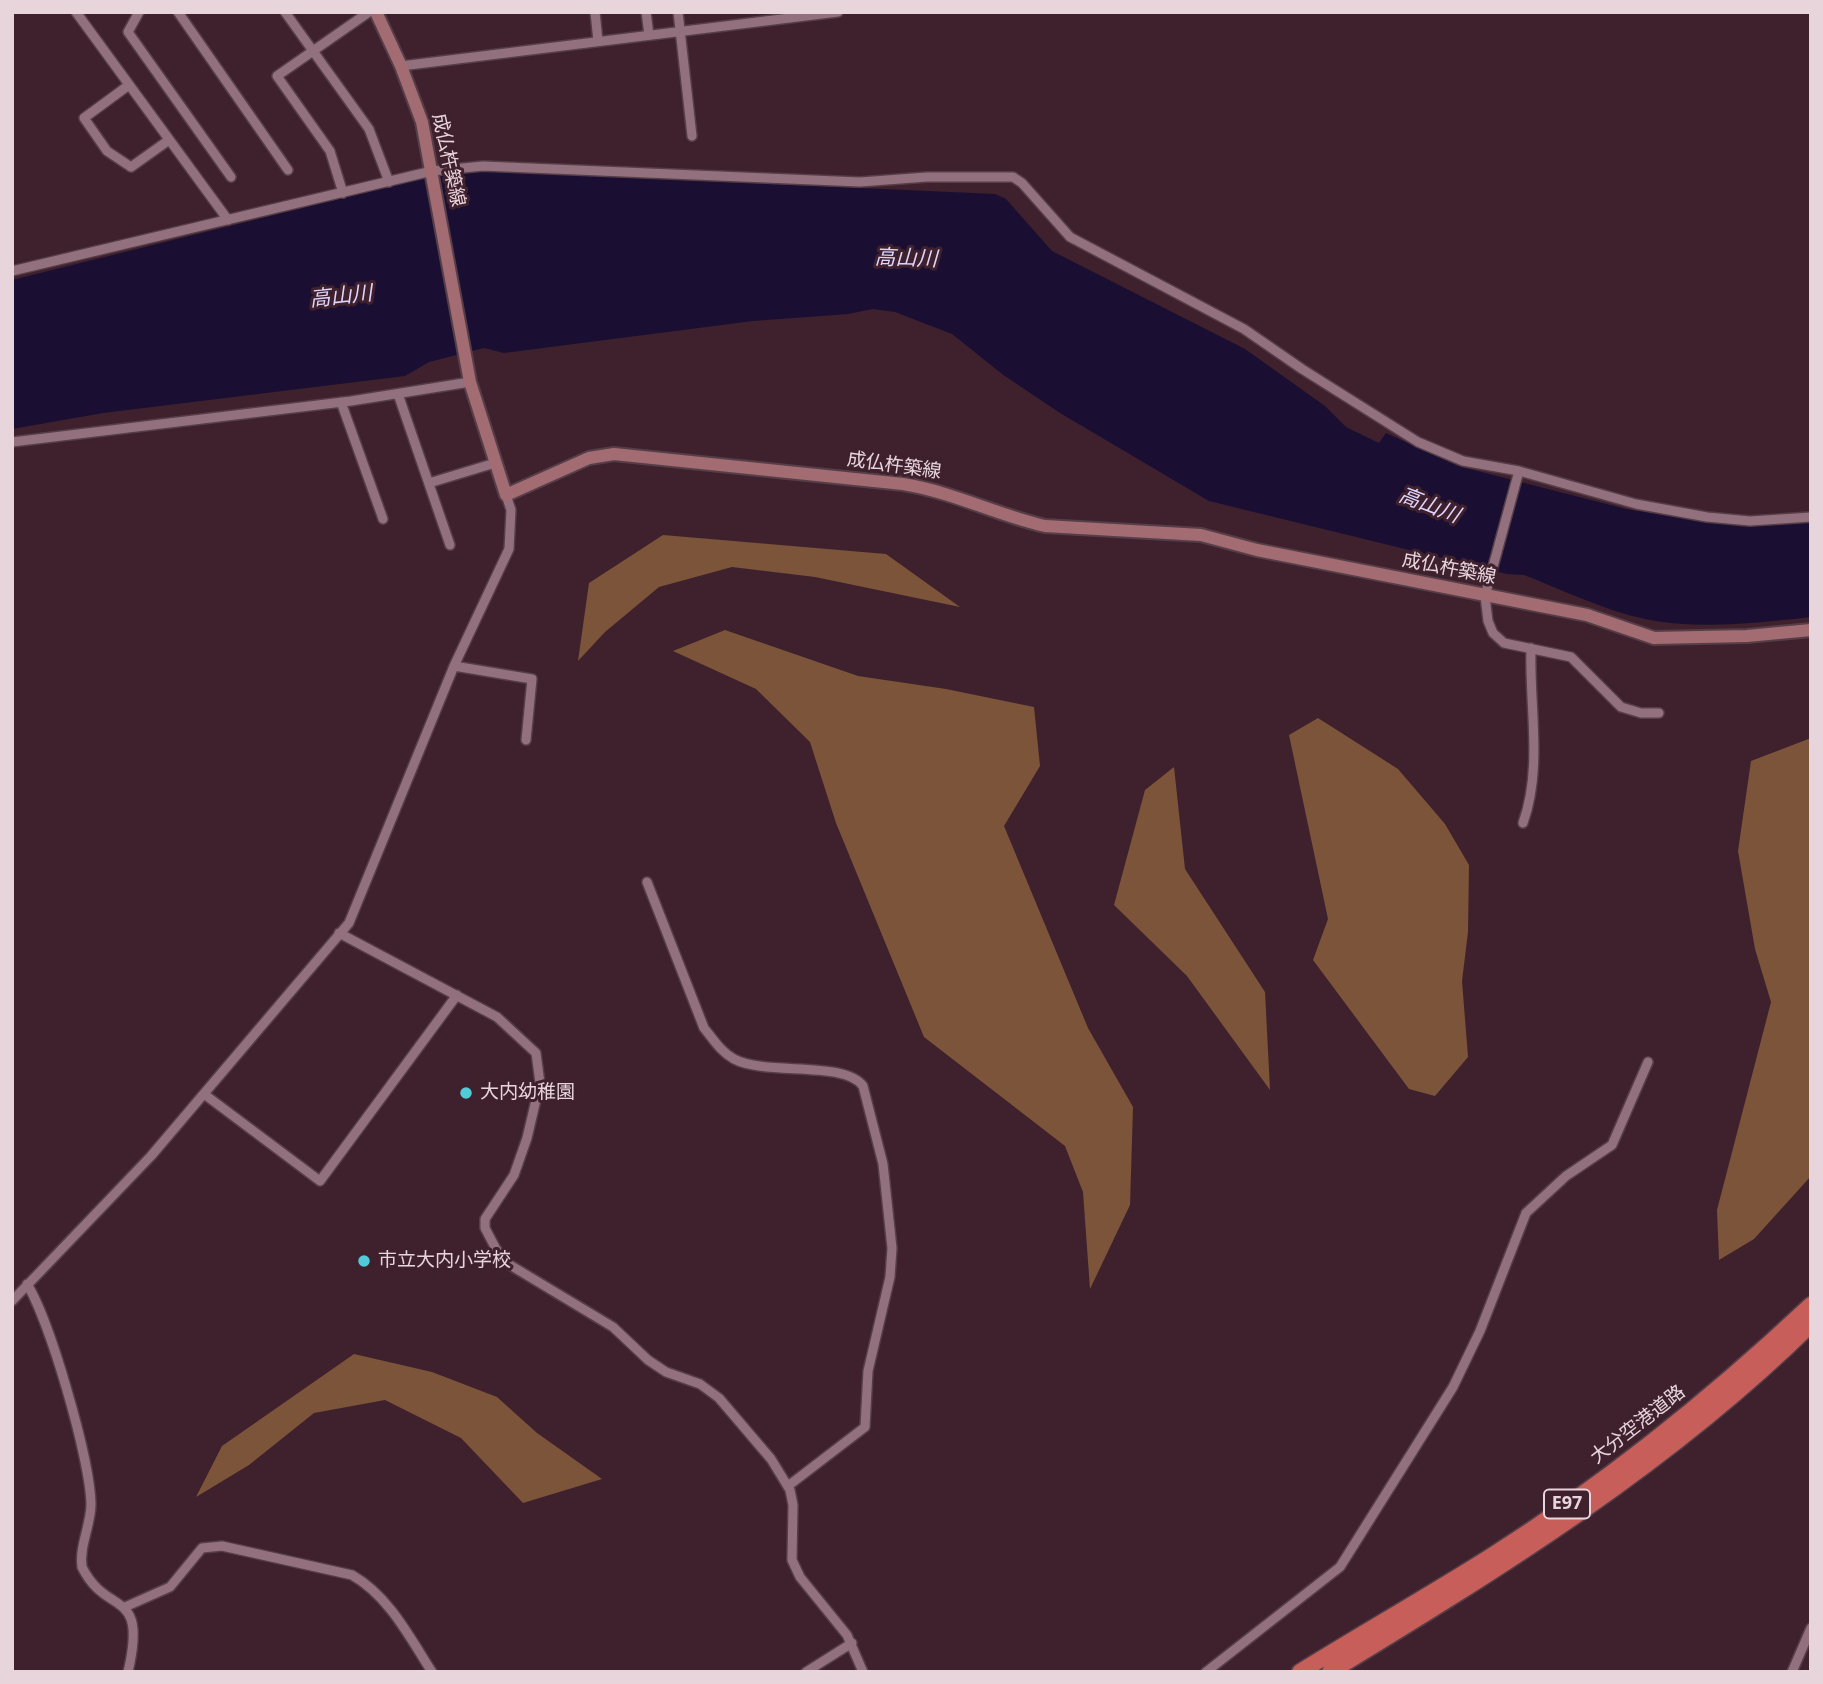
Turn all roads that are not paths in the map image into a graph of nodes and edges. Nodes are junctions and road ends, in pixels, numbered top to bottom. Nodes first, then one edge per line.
1 (76, 12) edge
2 (139, 12) edge
3 (178, 12) edge
4 (285, 12) edge
5 (369, 12) edge
6 (376, 12) edge
7 (595, 12) edge
8 (646, 12) edge
9 (678, 12) edge
10 (838, 12) edge
11 (749, 17) edge
12 (679, 31) junction
13 (649, 35) junction
14 (598, 41) junction
15 (312, 50) junction
16 (401, 66) junction
17 (129, 85) junction
18 (692, 136) dead end
19 (169, 140) junction
20 (288, 170) dead end
21 (432, 171) junction
22 (231, 177) dead end
23 (388, 182) junction
24 (343, 192) junction
25 (228, 220) junction
26 (12, 271) edge
27 (470, 382) junction
28 (398, 394) junction
29 (341, 402) junction
30 (12, 442) edge
31 (495, 463) junction
32 (1519, 471) junction
33 (429, 483) junction
34 (506, 495) junction
35 (1811, 517) edge
36 (383, 519) dead end
37 (450, 545) dead end
38 (1485, 596) junction
39 (1811, 630) edge
40 (1531, 648) junction
41 (454, 666) junction
42 (1659, 713) dead end
43 (526, 740) dead end
44 (1523, 823) dead end
45 (647, 882) dead end
46 (339, 933) junction
47 (457, 995) junction
48 (1648, 1062) dead end
49 (204, 1094) junction
50 (27, 1284) junction
51 (12, 1301) edge
52 (1811, 1305) edge
53 (1811, 1324) edge
54 (788, 1486) junction
55 (125, 1607) junction
56 (1811, 1628) edge
57 (852, 1643) junction
58 (128, 1672) edge
59 (432, 1672) edge
60 (806, 1672) edge
61 (863, 1672) edge
62 (1206, 1672) edge
63 (1300, 1672) edge
64 (1330, 1672) edge
65 (1792, 1672) edge

1 - 17 street
2 - 22 street
3 - 20 street
4 - 15 street
5 - 15 street
6 - 16 main road, 成仏杵築線
7 - 14 street
8 - 13 street
9 - 12 street
10 - 11 street
11 - 12 street
12 - 13 street
12 - 18 street
13 - 14 street
14 - 16 street
15 - 23 street
15 - 24 street
16 - 21 main road, 成仏杵築線
17 - 19 street
17 - 19 street
19 - 25 street
21 - 23 street
21 - 27 main road, 成仏杵築線
21 - 32 street
23 - 24 street
24 - 25 street
25 - 26 street
27 - 28 street
27 - 31 main road, 成仏杵築線
28 - 29 street
28 - 33 street
29 - 30 street
29 - 36 street
31 - 33 street
31 - 34 main road, 成仏杵築線
32 - 35 street
32 - 38 street
33 - 37 street
34 - 38 main road, 成仏杵築線
34 - 41 street
38 - 39 main road, 成仏杵築線
38 - 40 street
40 - 42 street
40 - 44 street
41 - 43 street
41 - 46 street
45 - 54 street
46 - 47 street
46 - 49 street
47 - 49 street
47 - 54 street
48 - 62 street
49 - 50 street
50 - 51 street
50 - 55 street
52 - 63 highway, 大分空港道路 / E97
53 - 64 highway, 大分空港道路 / E97
54 - 57 street
55 - 58 street
55 - 59 street
56 - 65 street
57 - 60 street
57 - 61 street

